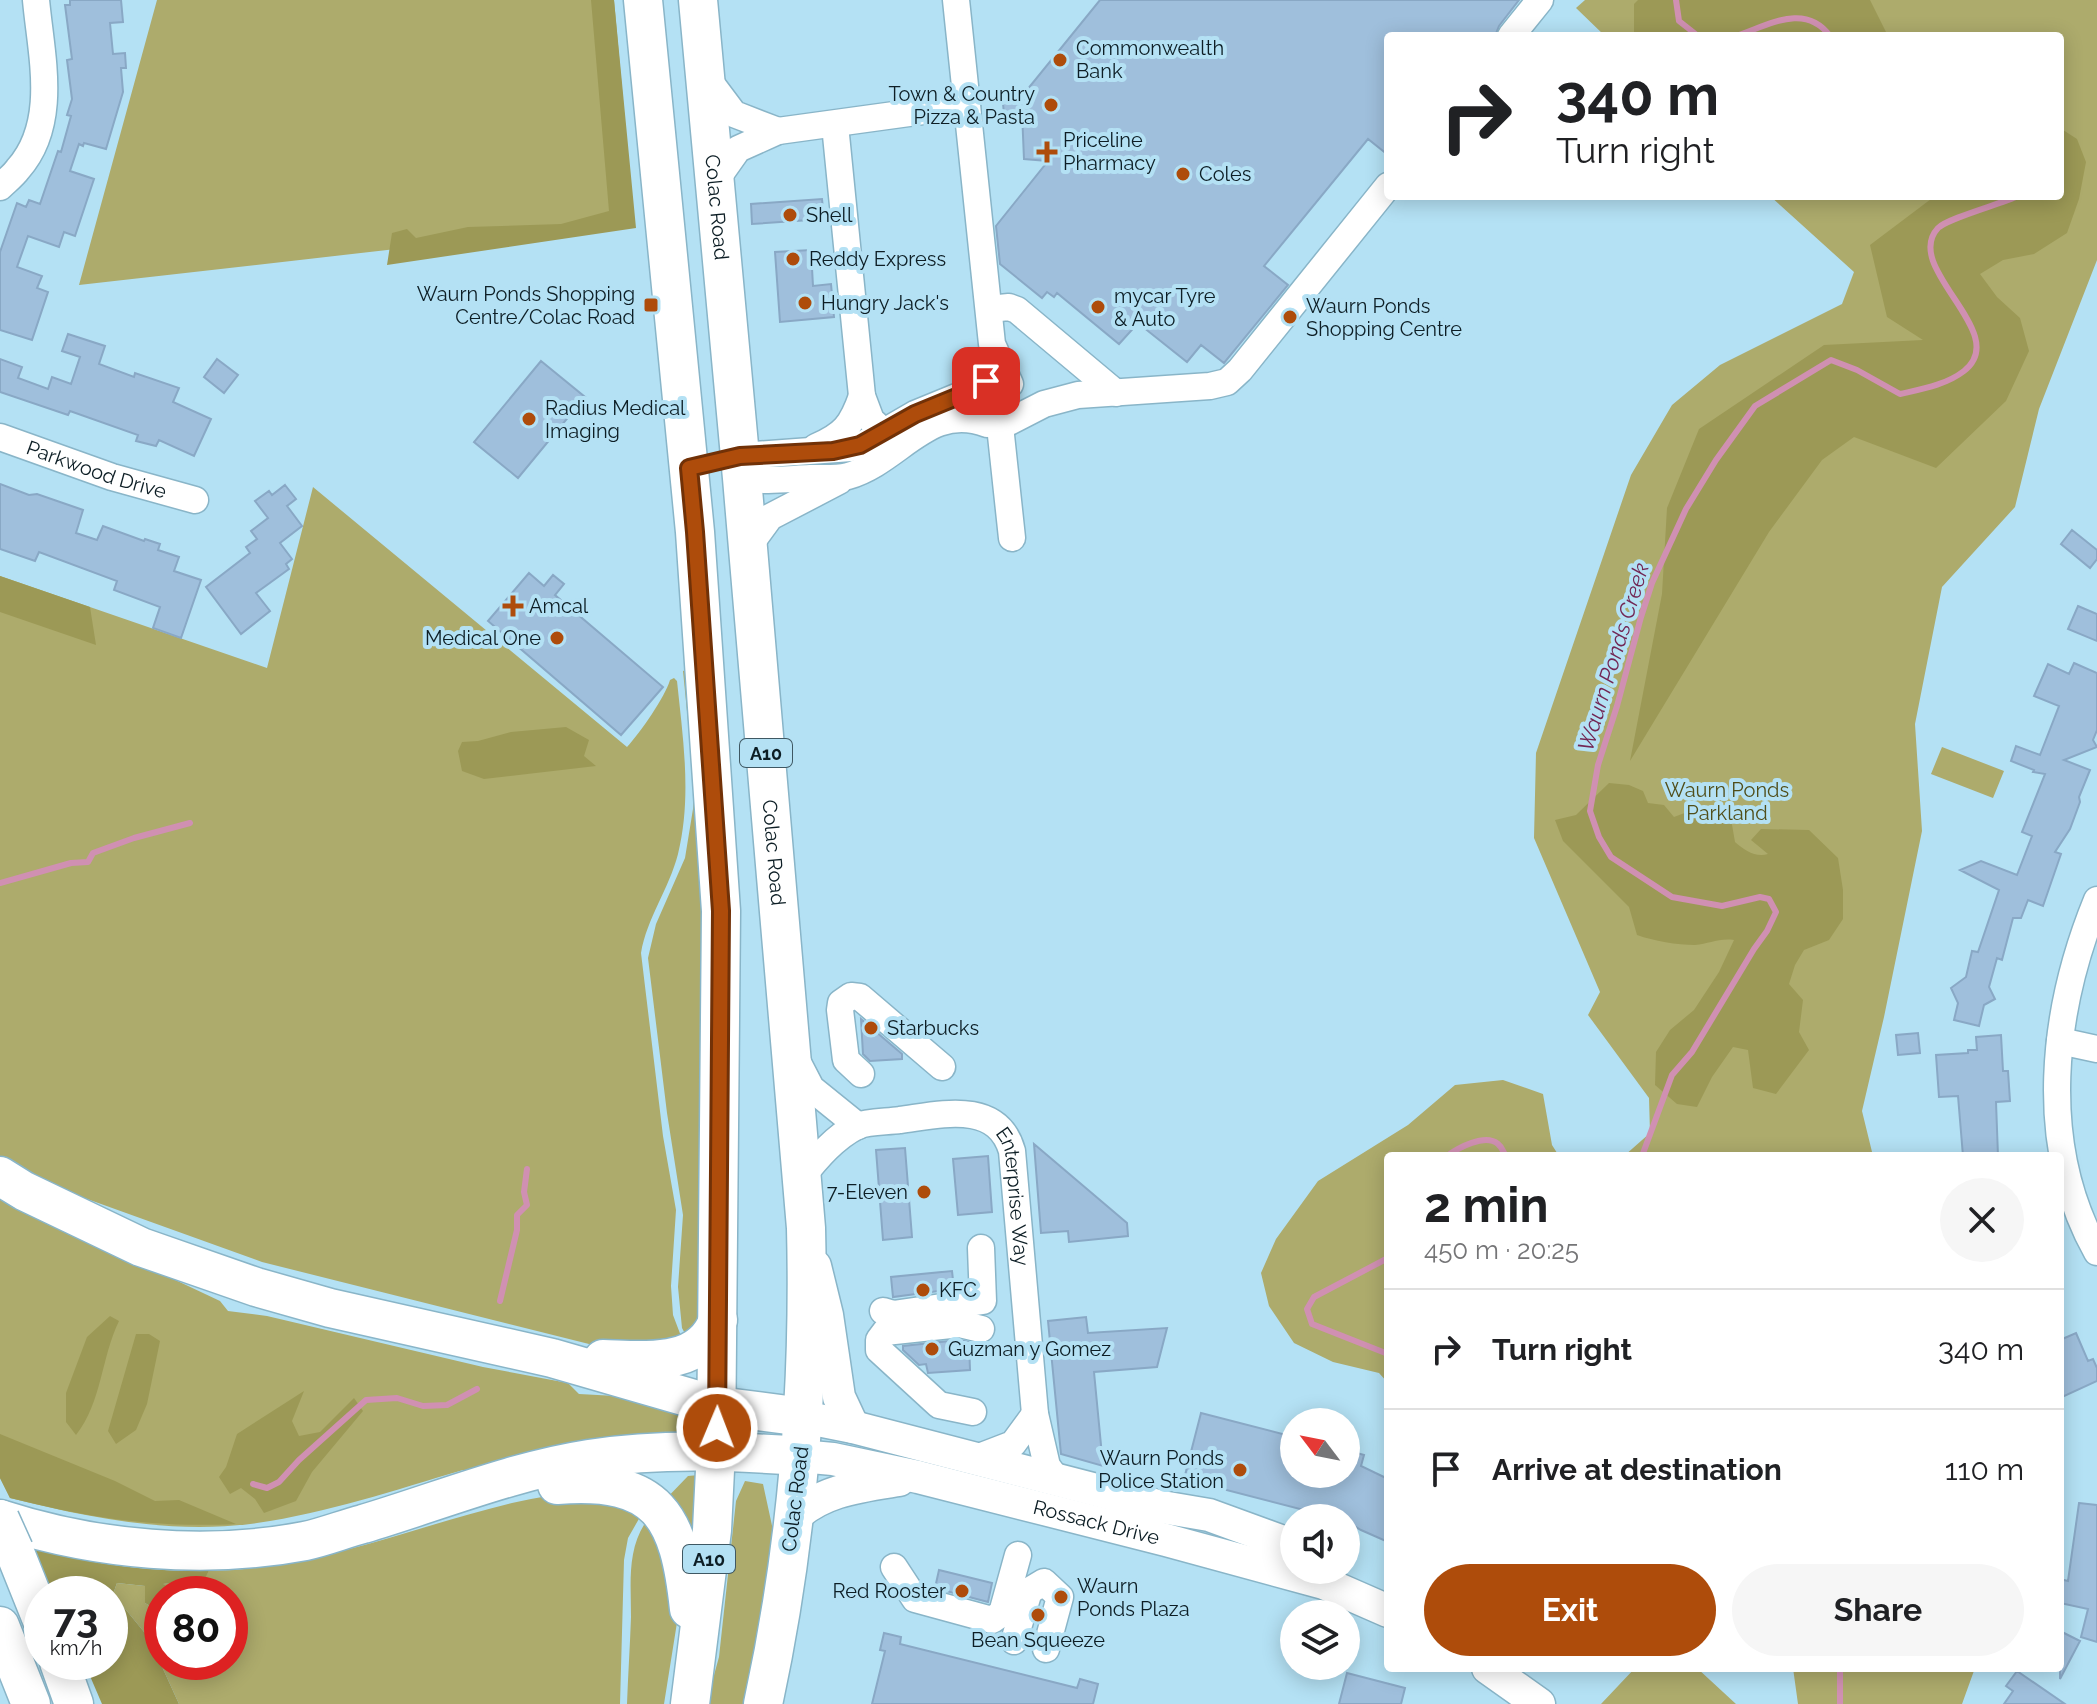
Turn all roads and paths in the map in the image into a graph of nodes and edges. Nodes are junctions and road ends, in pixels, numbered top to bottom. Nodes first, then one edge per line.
1 (36, 0) edge
2 (643, 0) edge
3 (698, 0) edge
4 (956, 0) edge
5 (1540, 0) edge
6 (1514, 32) edge
7 (703, 71) junction
8 (967, 105) junction
9 (835, 125) junction
10 (778, 131) junction
11 (714, 183) junction
12 (0, 187) edge
13 (1384, 191) edge
14 (989, 309) junction
15 (992, 344) junction
16 (1011, 384) junction
17 (978, 388) junction
18 (1116, 393) junction
19 (1078, 395) junction
20 (862, 396) junction
21 (999, 424) junction
22 (883, 431) junction
23 (0, 437) edge
24 (802, 451) junction
25 (741, 467) junction
26 (689, 468) junction
27 (845, 477) junction
28 (195, 500) dead end
29 (1012, 538) dead end
30 (748, 547) junction
31 (2097, 900) edge
32 (2060, 1041) junction
33 (791, 1049) junction
34 (2097, 1049) edge
35 (942, 1067) dead end
36 (861, 1074) dead end
37 (858, 1126) junction
38 (2063, 1152) edge
39 (2064, 1157) edge
40 (0, 1176) edge
41 (802, 1177) junction
42 (806, 1228) junction
43 (981, 1248) dead end
44 (2097, 1252) edge
45 (883, 1311) dead end
46 (718, 1320) junction
47 (981, 1329) dead end
48 (552, 1358) junction
49 (718, 1406) junction
50 (973, 1412) dead end
51 (1035, 1414) junction
52 (803, 1417) junction
53 (853, 1427) junction
54 (716, 1450) junction
55 (800, 1456) junction
56 (974, 1459) junction
57 (918, 1477) junction
58 (1058, 1481) junction
59 (467, 1492) junction
60 (1140, 1501) junction
61 (792, 1519) junction
62 (1132, 1532) junction
63 (7, 1534) edge
64 (1280, 1541) edge
65 (1018, 1555) dead end
66 (894, 1567) dead end
67 (24, 1576) edge
68 (1360, 1578) edge
69 (1384, 1590) edge
70 (1384, 1609) edge
71 (0, 1626) edge
72 (1014, 1641) dead end
73 (1046, 1649) dead end
74 (1494, 1672) edge
75 (1512, 1672) edge
76 (65, 1680) edge
77 (693, 1686) edge
78 (31, 1704) edge
79 (74, 1704) edge
80 (763, 1704) edge
81 (1539, 1704) edge
82 (1554, 1704) edge

1 - 12 street
2 - 26 highway, A10
3 - 7 highway, Colac Road / A10
4 - 8 street
5 - 6 street
7 - 10 street
7 - 11 highway, Colac Road / A10
8 - 9 street
8 - 14 street
9 - 10 street
9 - 20 street
10 - 11 street
11 - 25 highway, Colac Road / A10
13 - 18 street
14 - 15 street
14 - 18 street
15 - 16 street
15 - 17 street
16 - 17 street
16 - 19 street
16 - 21 street
17 - 21 street
17 - 22 street
18 - 19 street
19 - 21 street
20 - 22 street
20 - 24 street
21 - 27 street
21 - 29 street
22 - 24 street
23 - 28 street, Parkwood Drive
24 - 25 street
25 - 26 highway
25 - 27 street
25 - 30 highway, Colac Road / A10
26 - 46 highway, A10
27 - 30 street
30 - 33 highway, Colac Road / A10
31 - 32 street
32 - 34 street
32 - 38 street
33 - 37 street
33 - 41 highway, Colac Road / A10
35 - 36 street
37 - 41 street, Enterprise Way
37 - 51 street, Enterprise Way
39 - 44 street
40 - 48 highway
41 - 42 highway, Colac Road / A10
42 - 52 highway, Colac Road / A10
42 - 53 main road
43 - 45 street
46 - 48 highway
46 - 49 highway, A10
47 - 50 street
48 - 49 highway
49 - 52 highway
49 - 54 highway, A10
51 - 56 street
51 - 58 street, Enterprise Way
52 - 53 main road, Rossack Drive
52 - 55 highway, Colac Road / A10
53 - 56 main road, Rossack Drive
54 - 55 highway
54 - 59 highway
54 - 77 highway, A10
55 - 57 main road, Rossack Drive
55 - 61 highway, Colac Road / A10
56 - 58 main road, Rossack Drive
57 - 61 main road
57 - 62 main road, Rossack Drive
58 - 60 main road, Rossack Drive
59 - 63 highway
59 - 77 highway
60 - 62 main road
60 - 64 main road, Rossack Drive
61 - 80 highway, Colac Road / A10
62 - 70 main road, Rossack Drive
63 - 67 highway
65 - 66 street
68 - 69 main road
71 - 78 highway
72 - 73 street
74 - 81 main road
75 - 82 main road
76 - 79 highway

